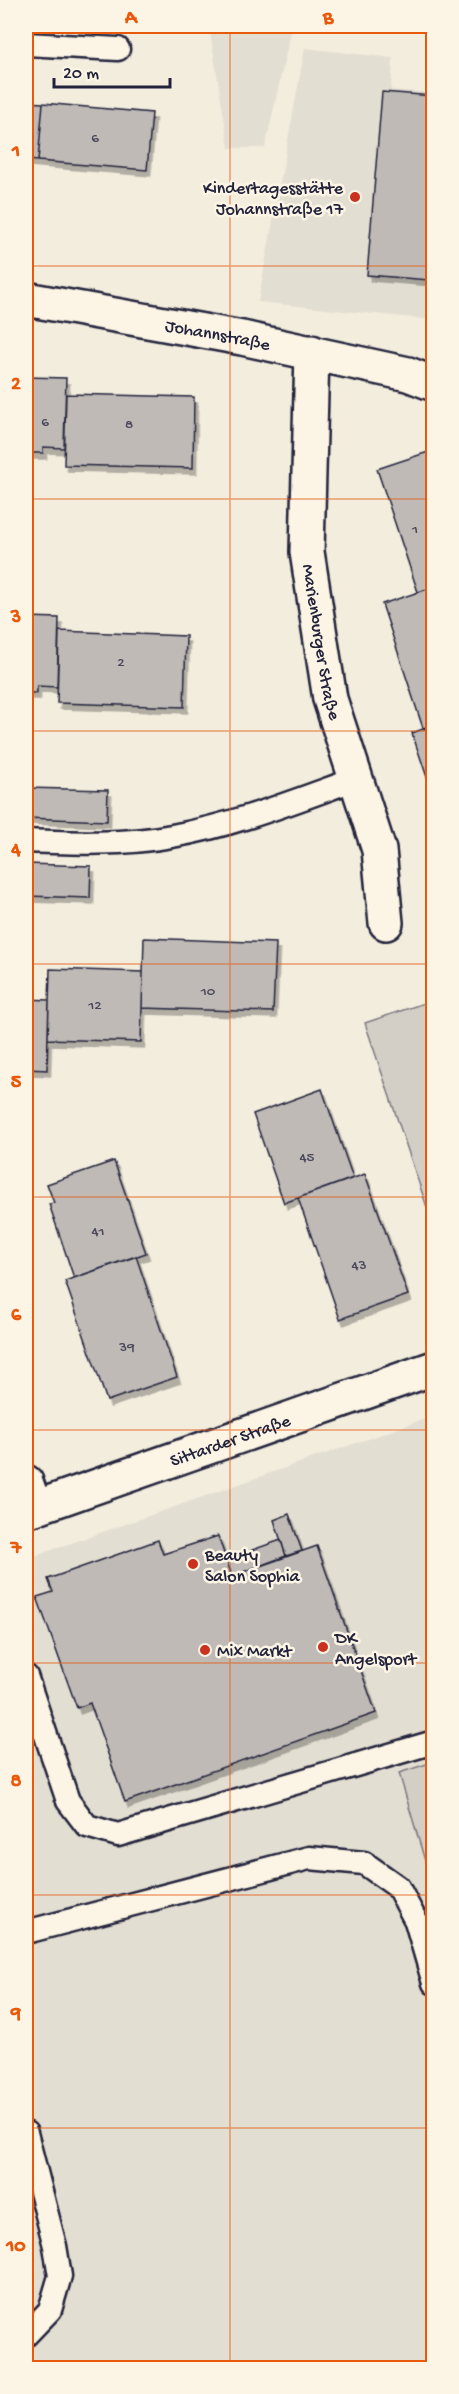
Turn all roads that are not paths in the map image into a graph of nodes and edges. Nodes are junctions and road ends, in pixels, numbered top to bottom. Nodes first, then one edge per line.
1 (26, 44) edge
2 (118, 49) dead end
3 (26, 299) edge
4 (312, 352) junction
5 (425, 375) edge
6 (356, 779) junction
7 (26, 841) edge
8 (386, 923) dead end
9 (434, 1368) edge
10 (29, 1500) edge
11 (26, 1676) edge
12 (434, 1742) edge
13 (26, 1932) edge
14 (434, 1983) edge
15 (26, 2133) edge
16 (26, 2335) edge

1 - 2 lane
3 - 4 street, Johannstraße
4 - 5 street, Johannstraße
4 - 6 street, Marienburger Straße
6 - 7 lane
6 - 8 street, Marienburger Straße
9 - 10 street, Sittarder Straße
11 - 12 lane
13 - 14 lane
15 - 16 lane

